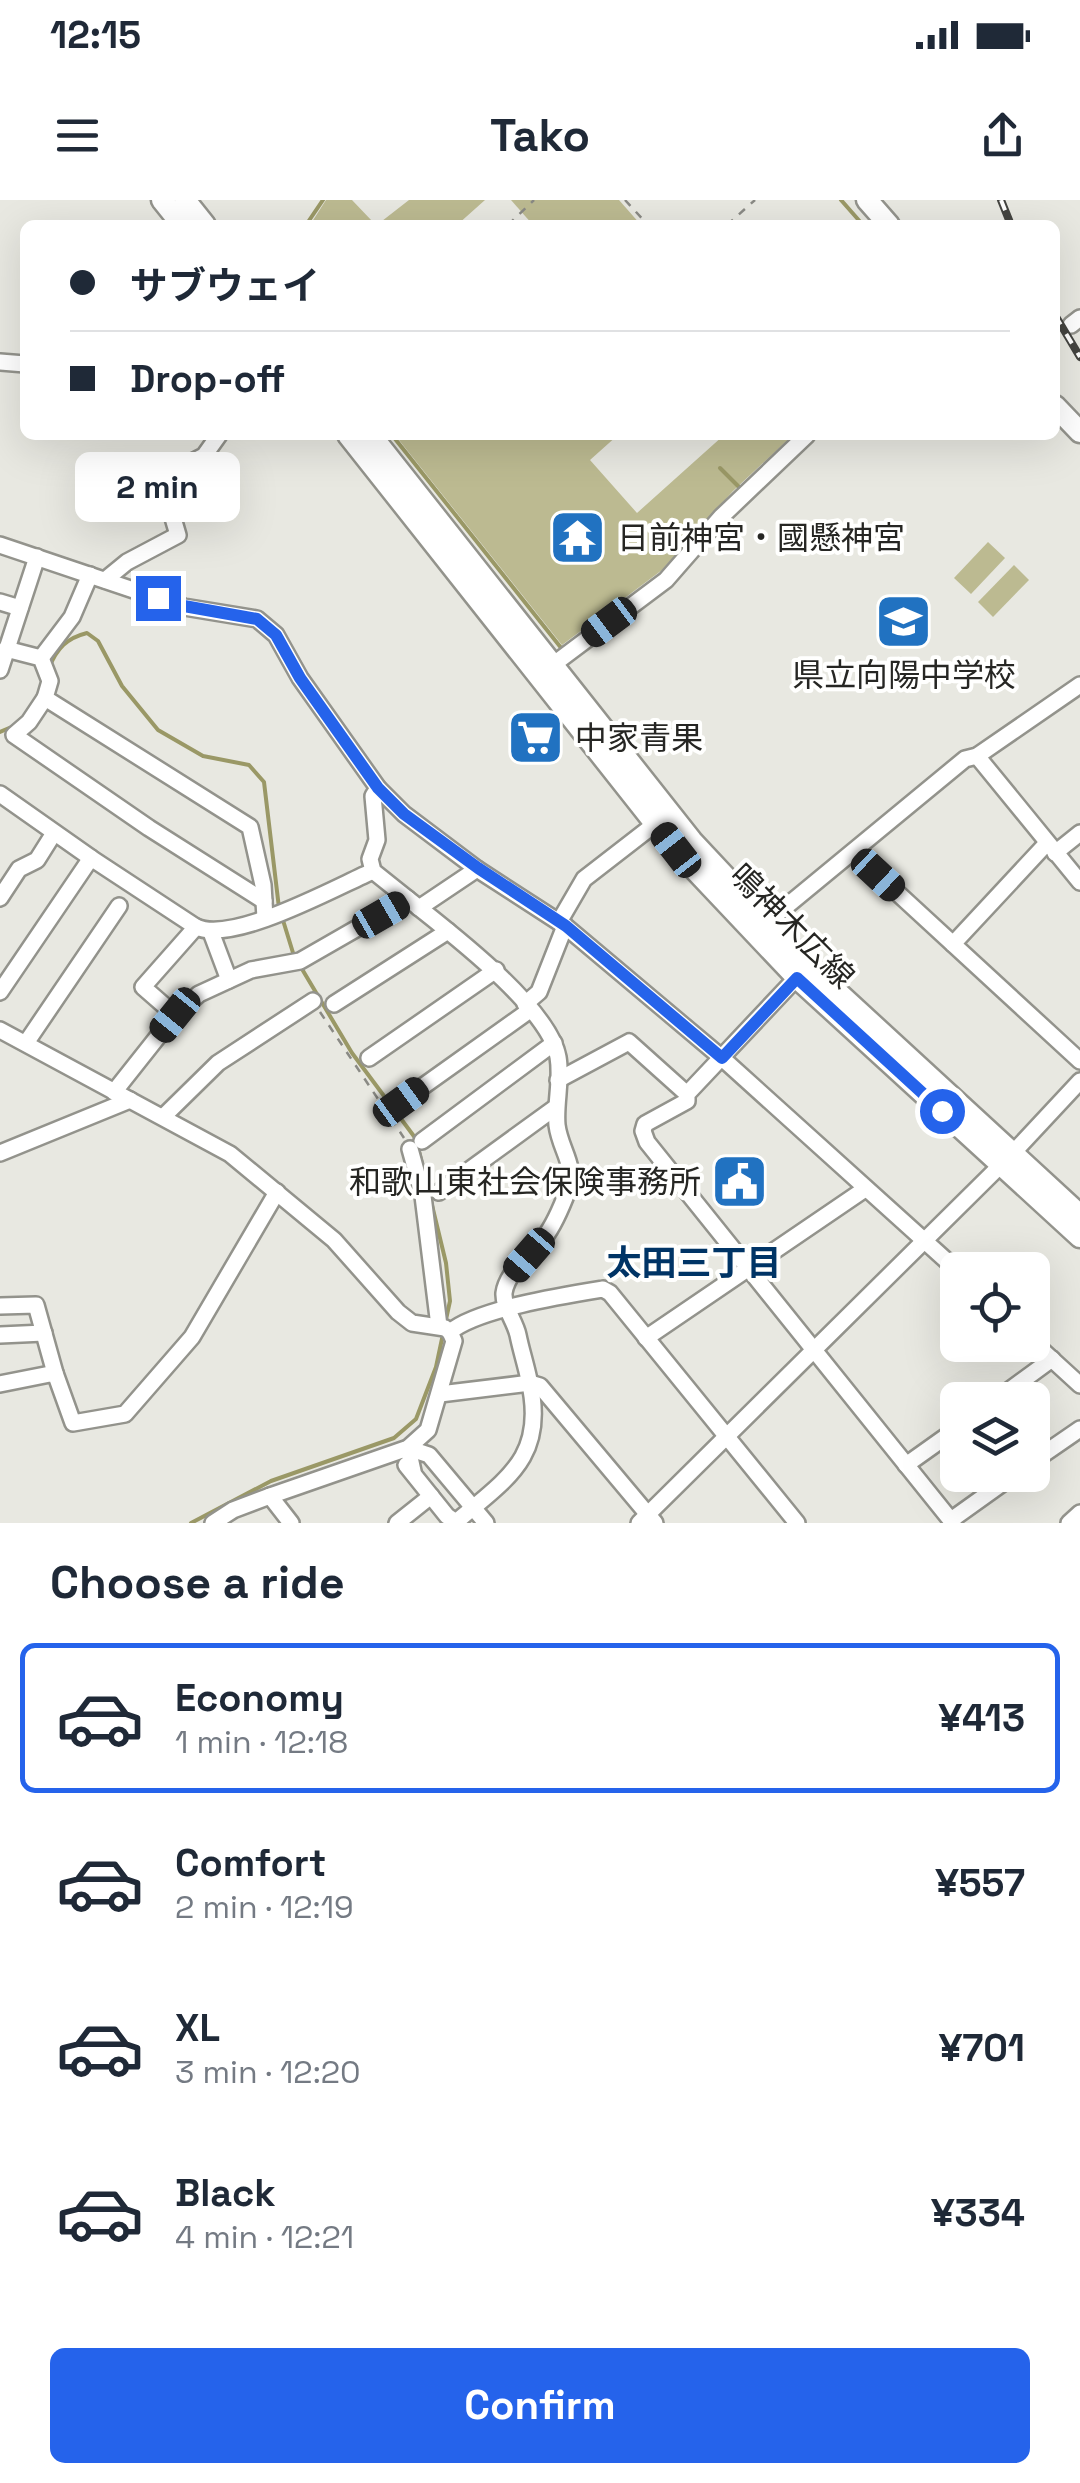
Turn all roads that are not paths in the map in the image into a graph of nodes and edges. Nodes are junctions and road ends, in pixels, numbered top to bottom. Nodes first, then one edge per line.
1 (162, 200) edge
2 (185, 200) edge
3 (867, 200) edge
4 (178, 220) edge
5 (201, 220) edge
6 (885, 220) edge
7 (1060, 411) edge
8 (1080, 432) edge
9 (215, 440) edge
10 (352, 440) edge
11 (375, 440) edge
12 (802, 440) edge
13 (0, 545) edge
14 (37, 557) junction
15 (98, 578) junction
16 (0, 602) edge
17 (20, 608) junction
18 (6, 649) junction
19 (41, 658) junction
20 (0, 670) edge
21 (545, 670) junction
22 (1077, 694) edge
23 (46, 698) junction
24 (7, 738) edge
25 (977, 756) junction
26 (378, 788) junction
27 (0, 794) edge
28 (656, 824) junction
29 (54, 833) junction
30 (1080, 833) edge
31 (1051, 848) junction
32 (853, 852) junction
33 (91, 858) junction
34 (478, 868) junction
35 (373, 871) junction
36 (1080, 882) edge
37 (0, 898) edge
38 (414, 904) junction
39 (119, 906) dead end
40 (265, 910) junction
41 (562, 924) junction
42 (760, 928) junction
43 (204, 929) junction
44 (448, 931) junction
45 (953, 944) junction
46 (496, 970) junction
47 (803, 972) junction
48 (229, 980) junction
49 (0, 992) edge
50 (313, 1001) road end
51 (334, 1004) dead end
52 (528, 1007) junction
53 (175, 1015) junction
54 (0, 1030) edge
55 (26, 1043) junction
56 (554, 1043) junction
57 (369, 1058) dead end
58 (722, 1058) junction
59 (1080, 1061) edge
60 (558, 1080) junction
61 (1080, 1081) edge
62 (114, 1092) junction
63 (686, 1094) junction
64 (130, 1100) junction
65 (401, 1102) dead end
66 (556, 1107) junction
67 (164, 1116) junction
68 (0, 1153) edge
69 (1007, 1159) junction
70 (864, 1189) junction
71 (277, 1192) junction
72 (439, 1192) dead end
73 (1080, 1214) edge
74 (1080, 1237) edge
75 (924, 1240) junction
76 (940, 1255) edge
77 (749, 1267) junction
78 (0, 1306) edge
79 (508, 1310) junction
80 (444, 1329) junction
81 (44, 1333) junction
82 (0, 1334) edge
83 (646, 1338) junction
84 (815, 1350) junction
85 (1052, 1359) joint
86 (55, 1373) junction
87 (1021, 1382) edge
88 (530, 1383) junction
89 (0, 1384) edge
90 (1080, 1384) edge
91 (440, 1394) junction
92 (1080, 1429) edge
93 (428, 1430) junction
94 (726, 1436) junction
95 (940, 1441) edge
96 (408, 1448) junction
97 (1050, 1450) edge
98 (384, 1456) junction
99 (429, 1456) junction
100 (906, 1465) junction
101 (413, 1471) junction
102 (991, 1492) edge
103 (270, 1496) junction
104 (431, 1496) junction
105 (474, 1508) junction
106 (1080, 1512) edge
107 (647, 1520) edge
108 (952, 1521) edge
109 (212, 1523) edge
110 (291, 1523) edge
111 (397, 1523) edge
112 (456, 1523) edge
113 (486, 1523) edge
114 (797, 1523) edge
115 (1069, 1523) edge

1 - 4 main road
2 - 5 main road
3 - 6 main road
7 - 8 main road
9 - 15 street
10 - 21 main road, 鳴神木広線
11 - 21 main road, 鳴神木広線
12 - 21 street
13 - 14 street
14 - 15 street
14 - 17 street
15 - 19 street
15 - 26 street
16 - 17 street
17 - 18 street
18 - 19 street
18 - 20 street
19 - 23 street
21 - 28 main road, 鳴神木広線
21 - 42 main road, 鳴神木広線
22 - 25 street
23 - 24 street
23 - 40 street
24 - 40 street
25 - 31 street
25 - 32 street
26 - 34 street
26 - 35 street
27 - 29 street
28 - 41 street
28 - 42 main road, 鳴神木広線
29 - 33 street
29 - 37 street
30 - 31 street
31 - 36 street
31 - 45 street
32 - 42 street
32 - 45 street
33 - 43 street
33 - 49 street
34 - 38 street
34 - 41 street
35 - 38 street
35 - 40 street
38 - 44 street
38 - 48 street
39 - 55 street
40 - 43 street
41 - 52 street
41 - 58 street
42 - 47 main road, 鳴神木広線
43 - 48 street
43 - 53 street
44 - 46 street
44 - 51 street
45 - 59 street
46 - 52 street
46 - 57 street
47 - 58 street
47 - 69 main road, 鳴神木広線
48 - 53 street
50 - 67 street
52 - 56 street
52 - 65 street
53 - 62 street
54 - 55 street
55 - 62 street
56 - 60 street
56 - 80 street
58 - 63 street
58 - 70 street
60 - 63 street
60 - 66 street
61 - 69 street
62 - 64 street
63 - 77 street
64 - 67 street
64 - 68 street
66 - 72 street
66 - 79 street
67 - 71 street
69 - 73 main road, 鳴神木広線
69 - 74 main road, 鳴神木広線
69 - 75 street
70 - 75 street
70 - 77 street
71 - 80 street
71 - 86 street
75 - 76 street
75 - 84 street
77 - 83 street
77 - 84 street
78 - 81 street
79 - 80 street
79 - 83 street
79 - 88 street
80 - 91 street
81 - 82 street
81 - 86 street
83 - 94 street
84 - 94 street
84 - 100 street
85 - 87 street
85 - 90 street
86 - 89 street
88 - 91 street
88 - 105 street
88 - 107 street
91 - 93 street
92 - 97 street
93 - 96 street
93 - 99 street
94 - 107 street
94 - 114 street
95 - 100 street
96 - 98 street
96 - 99 street
96 - 101 street
98 - 101 street
98 - 103 street
99 - 105 street
100 - 108 street
101 - 104 street
102 - 108 street
103 - 109 street
103 - 110 street
104 - 111 street
104 - 112 street
105 - 112 street
105 - 113 street
106 - 115 street

